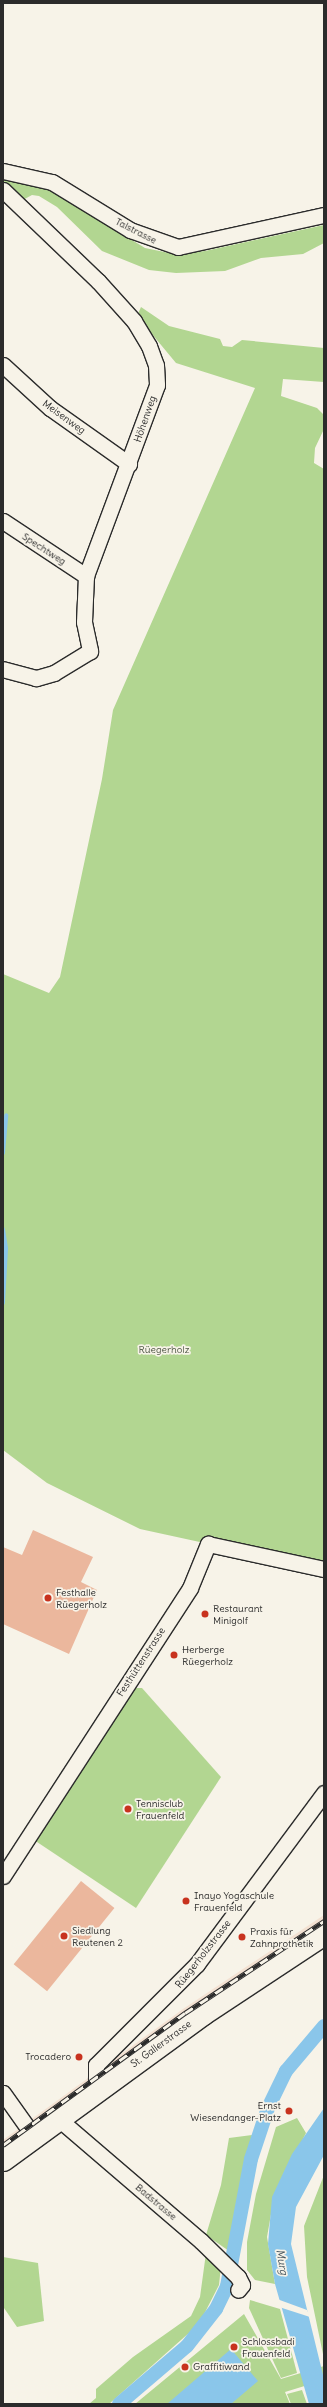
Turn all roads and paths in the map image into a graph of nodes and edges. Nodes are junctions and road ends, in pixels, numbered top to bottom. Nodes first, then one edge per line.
1 (3, 171) edge
2 (3, 190) edge
3 (324, 215) edge
4 (3, 365) edge
5 (129, 464) junction
6 (3, 521) edge
7 (86, 576) junction
8 (3, 669) edge
9 (324, 1569) edge
10 (324, 1792) edge
11 (3, 1876) edge
12 (324, 1934) edge
13 (102, 2087) junction
14 (3, 2093) edge
15 (61, 2121) junction
16 (35, 2138) junction
17 (3, 2160) edge
18 (238, 2290) dead end

1 - 3 street, Talstrasse
2 - 5 street, Höhenweg
4 - 5 street, Meisenweg
5 - 7 street, Höhenweg
6 - 7 street, Spechtweg
7 - 8 street, Höhenweg
9 - 11 street, Festhüttenstrasse
10 - 13 street, Rüegerholzstrasse
12 - 13 main road, St. Gallerstrasse
13 - 15 main road, St. Gallerstrasse
14 - 16 street
15 - 16 main road, St. Gallerstrasse
15 - 18 street, Badstrasse
16 - 17 main road, St. Gallerstrasse

